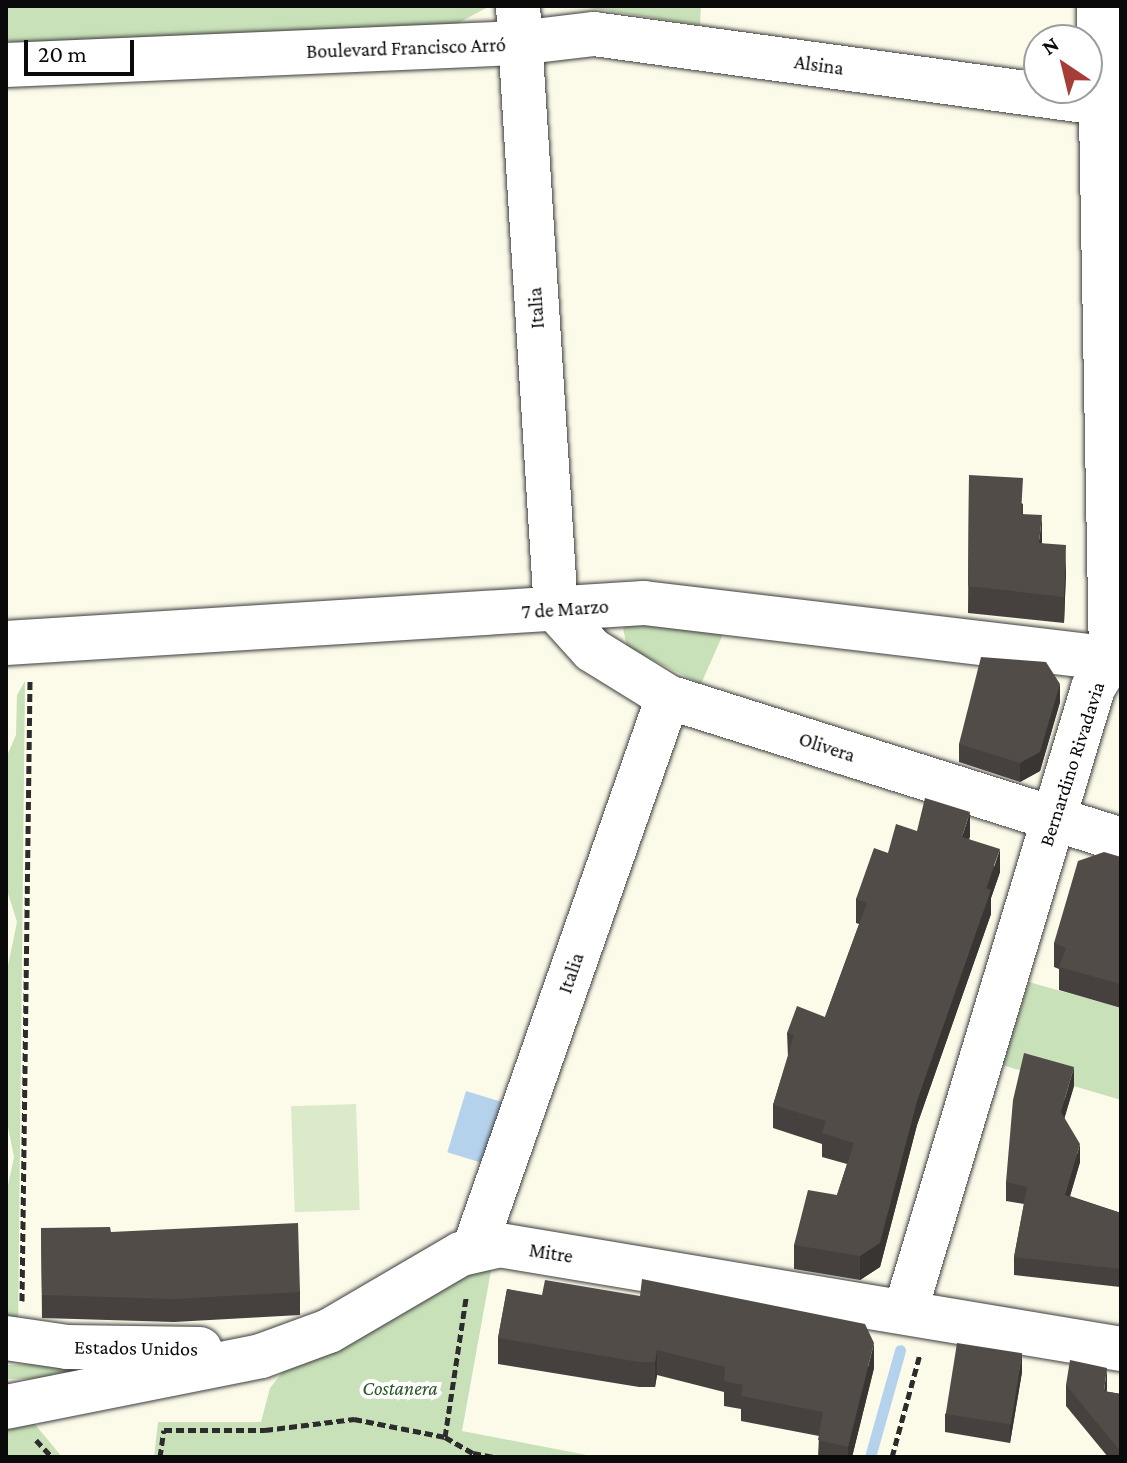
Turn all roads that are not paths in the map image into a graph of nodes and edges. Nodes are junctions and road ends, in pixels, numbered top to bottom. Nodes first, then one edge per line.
1 (1099, 6) edge
2 (518, 24) edge
3 (6, 65) edge
4 (1111, 105) edge
5 (556, 610) junction
6 (18, 643) edge
7 (1116, 659) edge
8 (668, 697) junction
9 (1054, 819) junction
10 (1121, 840) edge
11 (474, 1249) junction
12 (918, 1315) junction
13 (14, 1339) edge
14 (1121, 1349) edge
15 (261, 1356) junction
16 (6, 1407) edge

1 - 4 street, Bernardino Rivadavia
2 - 3 street, Boulevard Francisco Arró
2 - 4 street, Alsina
2 - 5 street, Italia
4 - 7 street, Bernardino Rivadavia
5 - 6 street, 7 de Marzo
5 - 7 street, 7 de Marzo
5 - 8 street, Olivera
7 - 9 street, Bernardino Rivadavia
8 - 9 street, Olivera
8 - 11 street, Italia
9 - 10 street, Olivera
9 - 12 street, Bernardino Rivadavia
11 - 12 street, Mitre
11 - 15 street, Mitre
12 - 14 street, Mitre
13 - 15 street, Estados Unidos
15 - 16 street, Mitre

